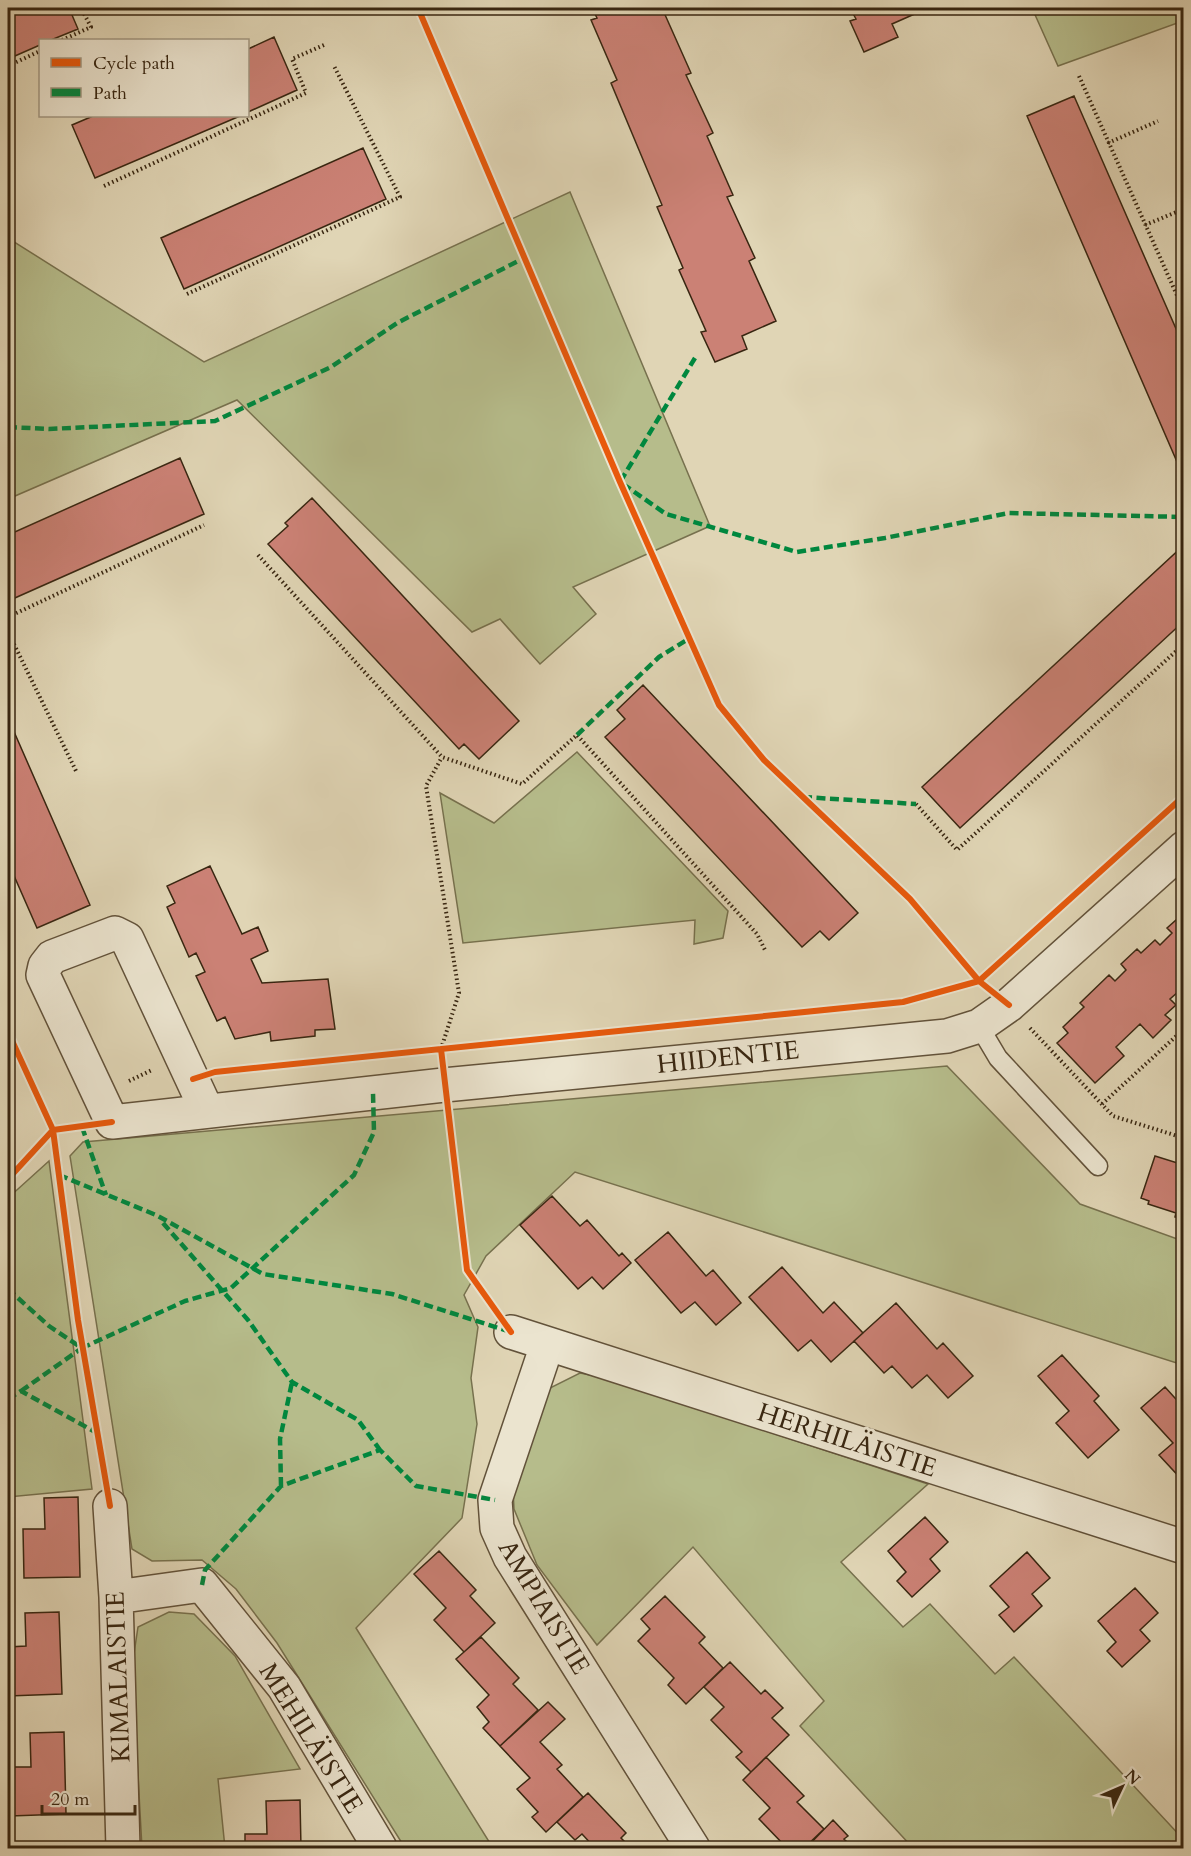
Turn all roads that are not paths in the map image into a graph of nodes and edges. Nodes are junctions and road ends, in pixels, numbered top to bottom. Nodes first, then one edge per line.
1 (1184, 848) edge
2 (979, 1026) junction
3 (207, 1111) junction
4 (1098, 1166) dead end
5 (511, 1332) dead end
6 (547, 1345) junction
7 (110, 1506) dead end
8 (1184, 1547) edge
9 (116, 1597) junction
10 (123, 1848) edge
11 (380, 1848) edge
12 (693, 1848) edge

1 - 2 street, HIIDENTIE
2 - 3 street, HIIDENTIE
2 - 4 lane
3 - 3 street, HIIDENTIE
5 - 6 street, HERHILÄISTIE
6 - 8 street, HERHILÄISTIE
6 - 12 street, AMPIAISTIE
7 - 9 street, KIMALAISTIE
9 - 10 street, KIMALAISTIE
9 - 11 street, MEHILÄISTIE

